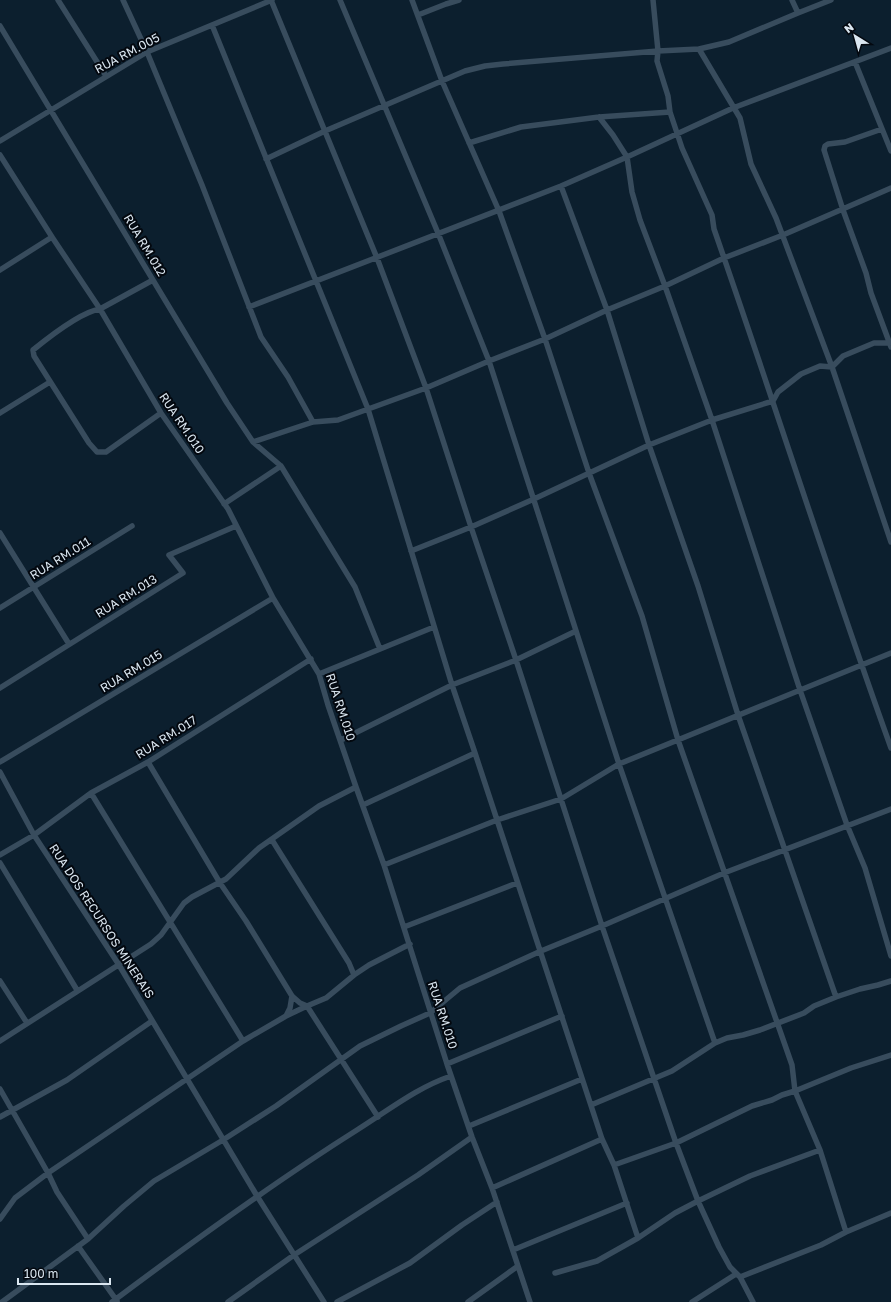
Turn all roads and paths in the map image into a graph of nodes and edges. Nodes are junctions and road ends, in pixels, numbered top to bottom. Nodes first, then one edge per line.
1 (58, 0) edge
2 (123, 0) edge
3 (271, 0) edge
4 (340, 0) edge
5 (412, 0) edge
6 (459, 0) edge
7 (652, 0) edge
8 (792, 0) edge
9 (831, 0) edge
10 (798, 14) junction
11 (418, 15) junction
12 (212, 25) junction
13 (0, 26) edge
14 (891, 48) edge
15 (699, 49) junction
16 (658, 51) junction
17 (147, 52) junction
18 (855, 62) junction
19 (106, 76) junction
20 (442, 81) junction
21 (384, 106) junction
22 (733, 108) junction
23 (50, 110) junction
24 (670, 112) junction
25 (599, 117) junction
26 (882, 130) junction
27 (325, 132) junction
28 (677, 134) junction
29 (0, 141) edge
30 (469, 143) junction
31 (891, 150) edge
32 (0, 155) edge
33 (627, 157) junction
34 (266, 159) junction
35 (561, 186) junction
36 (891, 188) edge
37 (499, 210) junction
38 (843, 210) junction
39 (438, 233) junction
40 (783, 235) junction
41 (52, 237) junction
42 (376, 258) junction
43 (724, 258) junction
44 (0, 270) edge
45 (153, 280) junction
46 (317, 281) junction
47 (665, 286) junction
48 (249, 307) junction
49 (100, 309) junction
50 (607, 310) junction
51 (544, 339) junction
52 (890, 345) edge
53 (489, 361) junction
54 (832, 367) junction
55 (50, 382) junction
56 (426, 388) junction
57 (773, 401) junction
58 (368, 409) junction
59 (0, 413) edge
60 (161, 413) junction
61 (712, 420) junction
62 (313, 422) junction
63 (253, 442) junction
64 (649, 445) junction
65 (281, 466) junction
66 (589, 473) junction
67 (534, 499) junction
68 (224, 504) junction
69 (132, 526) dead end
70 (236, 526) junction
71 (471, 527) junction
72 (0, 533) edge
73 (891, 542) edge
74 (410, 551) junction
75 (34, 587) junction
76 (273, 598) junction
77 (0, 608) edge
78 (434, 627) junction
79 (576, 631) junction
80 (69, 644) junction
81 (380, 650) junction
82 (891, 653) edge
83 (311, 659) junction
84 (516, 660) junction
85 (861, 664) junction
86 (320, 674) junction
87 (452, 685) junction
88 (0, 688) edge
89 (800, 690) junction
90 (738, 715) junction
91 (340, 740) junction
92 (678, 740) junction
93 (891, 748) edge
94 (476, 753) junction
95 (0, 762) edge
96 (148, 762) junction
97 (619, 764) junction
98 (0, 772) edge
99 (356, 788) junction
100 (91, 793) junction
101 (561, 799) junction
102 (363, 805) junction
103 (891, 809) edge
104 (497, 820) junction
105 (848, 825) junction
106 (34, 835) junction
107 (272, 840) junction
108 (785, 848) junction
109 (0, 855) edge
110 (0, 863) edge
111 (384, 865) junction
112 (724, 873) junction
113 (220, 883) junction
114 (517, 883) junction
115 (666, 898) junction
116 (170, 922) junction
117 (404, 926) junction
118 (602, 926) junction
119 (410, 944) junction
120 (541, 951) junction
121 (891, 956) edge
122 (119, 965) junction
123 (354, 976) junction
124 (0, 981) edge
125 (891, 981) edge
126 (77, 990) junction
127 (292, 996) junction
128 (836, 997) junction
129 (307, 1006) junction
130 (430, 1013) junction
131 (286, 1016) junction
132 (562, 1016) junction
133 (152, 1021) junction
134 (27, 1023) junction
135 (778, 1024) junction
136 (0, 1041) edge
137 (243, 1041) junction
138 (715, 1043) junction
139 (891, 1055) edge
140 (342, 1059) junction
141 (447, 1064) junction
142 (451, 1076) junction
143 (654, 1078) junction
144 (582, 1079) junction
145 (187, 1080) junction
146 (0, 1089) edge
147 (796, 1091) junction
148 (591, 1105) junction
149 (12, 1110) junction
150 (0, 1117) edge
151 (378, 1117) junction
152 (469, 1126) junction
153 (472, 1137) junction
154 (602, 1139) junction
155 (223, 1140) junction
156 (676, 1143) junction
157 (820, 1150) junction
158 (614, 1165) junction
159 (48, 1172) junction
160 (492, 1188) junction
161 (257, 1196) junction
162 (698, 1201) junction
163 (497, 1202) junction
164 (627, 1203) junction
165 (891, 1213) edge
166 (0, 1219) edge
167 (846, 1232) junction
168 (638, 1238) junction
169 (88, 1239) junction
170 (78, 1246) junction
171 (513, 1250) junction
172 (294, 1255) junction
173 (518, 1266) junction
174 (555, 1273) dead end
175 (738, 1276) junction
176 (115, 1301) edge
177 (2, 1302) edge
178 (228, 1302) edge
179 (324, 1302) edge
180 (337, 1302) edge
181 (468, 1302) edge
182 (530, 1302) edge
183 (692, 1302) edge
184 (753, 1302) edge

1 - 19 street
2 - 17 street
3 - 12 street, RUA RM.005
3 - 27 street
4 - 21 street
5 - 11 street
6 - 11 street
7 - 16 street
8 - 10 street
9 - 10 street
10 - 15 street
11 - 20 street
12 - 17 street, RUA RM.005
12 - 34 street
13 - 23 street, RUA RM.012
14 - 18 street
15 - 16 street
15 - 22 street
16 - 20 street
16 - 24 street
17 - 19 street, RUA RM.005
17 - 48 street
18 - 22 street
18 - 26 street
19 - 23 street, RUA RM.005
20 - 21 street
20 - 30 street
21 - 27 street
21 - 39 street
22 - 28 street
22 - 40 street
23 - 29 street, RUA RM.005
23 - 45 street, RUA RM.012
24 - 25 street
24 - 28 street
25 - 30 street
25 - 33 street
26 - 31 street
26 - 38 street
27 - 34 street
27 - 42 street
28 - 33 street
28 - 43 street
30 - 37 street
32 - 41 street, RUA RM.010
33 - 35 street
33 - 47 street
34 - 46 street
35 - 37 street
35 - 50 street
36 - 38 street
37 - 39 street
37 - 51 street
38 - 40 street
38 - 52 street
39 - 42 street
39 - 53 street
40 - 43 street
40 - 54 street
41 - 44 street
41 - 49 street, RUA RM.010
42 - 46 street
42 - 56 street
43 - 47 street
43 - 57 street
45 - 49 street
45 - 63 street, RUA RM.012
46 - 48 street
46 - 58 street
47 - 50 street
47 - 61 street
48 - 62 street
49 - 55 street
49 - 60 street, RUA RM.010
50 - 51 street
50 - 64 street
51 - 53 street
51 - 66 street
52 - 54 street
53 - 56 street
53 - 67 street
54 - 57 street
54 - 73 street
55 - 59 street
55 - 60 street
56 - 58 street
56 - 71 street
57 - 61 street
57 - 85 street
58 - 62 street
58 - 74 street
60 - 68 street, RUA RM.010
61 - 64 street
61 - 89 street
62 - 63 street
63 - 65 street, RUA RM.012
64 - 66 street
64 - 90 street
65 - 68 street
65 - 81 street, RUA RM.012
66 - 67 street
66 - 92 street
67 - 71 street
67 - 79 street
68 - 70 street, RUA RM.010
69 - 75 street, RUA RM.011
70 - 76 street, RUA RM.010
70 - 80 street, RUA RM.013
71 - 74 street
71 - 84 street
72 - 75 street
74 - 78 street
75 - 77 street, RUA RM.011
75 - 80 street
76 - 83 street, RUA RM.010
76 - 95 street, RUA RM.015
78 - 81 street
78 - 87 street
79 - 84 street
79 - 97 street
80 - 88 street, RUA RM.013
81 - 86 street
82 - 85 street
83 - 86 street, RUA RM.010
83 - 96 street, RUA RM.017
84 - 87 street
84 - 101 street
85 - 89 street
85 - 93 street
86 - 91 street, RUA RM.010
87 - 91 street
87 - 94 street
89 - 90 street
89 - 105 street
90 - 92 street
90 - 108 street
91 - 99 street, RUA RM.010
92 - 97 street
92 - 112 street
94 - 102 street
94 - 104 street
96 - 100 street, RUA RM.017
96 - 113 street
97 - 101 street
97 - 115 street
98 - 106 street, RUA DOS RECURSOS MINERAIS
99 - 102 street, RUA RM.010
99 - 107 street
100 - 106 street, RUA RM.017
100 - 116 street
101 - 104 street
101 - 118 street
102 - 111 street, RUA RM.010
103 - 105 street
104 - 111 street
104 - 114 street
105 - 108 street
105 - 121 street
106 - 109 street, RUA RM.017
106 - 122 street, RUA DOS RECURSOS MINERAIS
107 - 113 street
107 - 123 street
108 - 112 street
108 - 128 street
110 - 126 street
111 - 117 street, RUA RM.010
112 - 115 street
112 - 135 street
113 - 116 street
113 - 127 street
114 - 117 street
114 - 120 street
115 - 118 street
115 - 138 street
116 - 122 street
116 - 137 street
117 - 119 street, RUA RM.010
118 - 120 street
118 - 143 street
119 - 123 street
119 - 130 street, RUA RM.010
120 - 130 street
120 - 132 street
122 - 126 street
122 - 133 street, RUA DOS RECURSOS MINERAIS
123 - 129 street
124 - 134 street
125 - 128 street
126 - 134 street
127 - 129 street
127 - 131 street
128 - 135 street
129 - 131 street
129 - 140 street
130 - 140 street
130 - 141 street, RUA RM.010
131 - 137 street
132 - 141 street
132 - 144 street
133 - 145 street, RUA DOS RECURSOS MINERAIS
133 - 149 street
134 - 136 street
135 - 138 street
135 - 147 street
137 - 145 street
138 - 143 street
139 - 147 street
140 - 151 street
140 - 155 street
141 - 142 street, RUA RM.010
142 - 151 street
142 - 152 street, RUA RM.010
143 - 148 street
143 - 156 street
144 - 148 street
144 - 152 street
145 - 155 street, RUA DOS RECURSOS MINERAIS
145 - 159 street
146 - 149 street
147 - 156 street
147 - 157 street
148 - 154 street
149 - 150 street
149 - 159 street
151 - 161 street
152 - 153 street, RUA RM.010
153 - 160 street, RUA RM.010
153 - 172 street
154 - 158 street
154 - 160 street
155 - 161 street, RUA DOS RECURSOS MINERAIS
155 - 169 street
156 - 158 street
156 - 162 street
157 - 162 street
157 - 167 street
158 - 164 street
159 - 166 street
159 - 169 street
160 - 163 street, RUA RM.010
161 - 172 street, RUA DOS RECURSOS MINERAIS
161 - 176 street
162 - 168 street
162 - 175 street
163 - 171 street, RUA RM.010
163 - 180 street
164 - 168 street
164 - 171 street
165 - 167 street
167 - 175 street
168 - 174 street
169 - 170 street
170 - 176 street
170 - 177 street
171 - 173 street, RUA RM.010
172 - 178 street
172 - 179 street, RUA DOS RECURSOS MINERAIS
173 - 181 street
173 - 182 street, RUA RM.010
175 - 183 street
175 - 184 street

